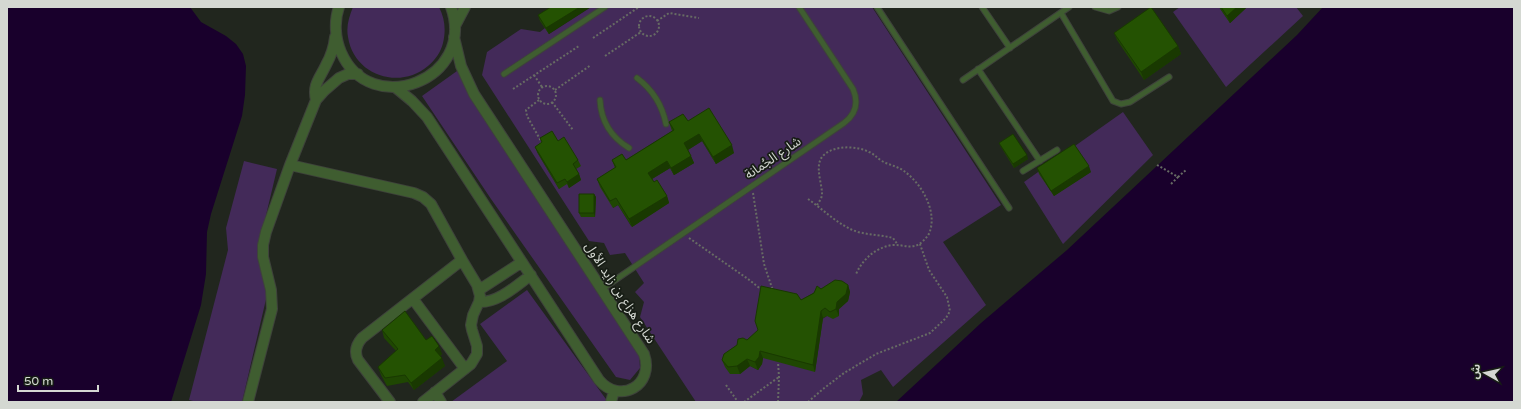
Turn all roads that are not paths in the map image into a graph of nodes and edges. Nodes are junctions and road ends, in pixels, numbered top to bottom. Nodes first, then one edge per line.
1 (340, 7) edge
2 (451, 7) edge
3 (465, 7) edge
4 (605, 7) edge
5 (799, 7) edge
6 (877, 7) edge
7 (982, 7) edge
8 (1069, 7) edge
9 (1095, 7) edge
10 (1118, 7) edge
11 (1061, 13) junction
12 (455, 31) junction
13 (336, 33) junction
14 (1010, 48) junction
15 (978, 69) junction
16 (321, 73) junction
17 (358, 74) junction
18 (504, 74) dead end
19 (1169, 77) dead end
20 (637, 78) dead end
21 (963, 80) dead end
22 (333, 83) junction
23 (395, 87) junction
24 (316, 100) junction
25 (600, 100) dead end
26 (666, 124) dead end
27 (628, 148) dead end
28 (1057, 150) dead end
29 (1040, 161) junction
30 (290, 165) junction
31 (1023, 171) dead end
32 (1009, 208) dead end
33 (462, 260) junction
34 (522, 262) junction
35 (531, 275) junction
36 (602, 289) junction
37 (479, 290) junction
38 (413, 299) junction
39 (480, 302) junction
40 (465, 369) junction
41 (614, 391) junction
42 (435, 392) junction
43 (248, 402) edge
44 (390, 402) edge
45 (423, 402) edge
46 (441, 402) edge
47 (611, 402) edge

1 - 13 street
2 - 12 street, شارع هزاع بن زايد الأول
3 - 12 street
4 - 18 lane
5 - 36 lane, شارع الجُمانة
6 - 32 lane
7 - 14 lane
8 - 11 lane
9 - 10 lane
11 - 14 lane
11 - 19 lane
12 - 23 street
12 - 36 street, شارع هزاع بن زايد الأول
13 - 16 street
13 - 17 street
14 - 15 lane
15 - 21 lane
15 - 29 lane
16 - 22 street
16 - 24 street
17 - 22 street
17 - 23 street
20 - 26 lane
22 - 24 street
23 - 34 street
24 - 30 street
25 - 27 lane
28 - 29 lane
29 - 31 lane
30 - 33 street
30 - 43 street
33 - 37 street
33 - 38 street
34 - 35 street
34 - 37 street
35 - 39 street
35 - 41 street
36 - 41 street, شارع هزاع بن زايد الأول
37 - 39 street
38 - 40 street
38 - 44 street
39 - 40 street
40 - 42 street
41 - 47 street
42 - 45 street
42 - 46 street

